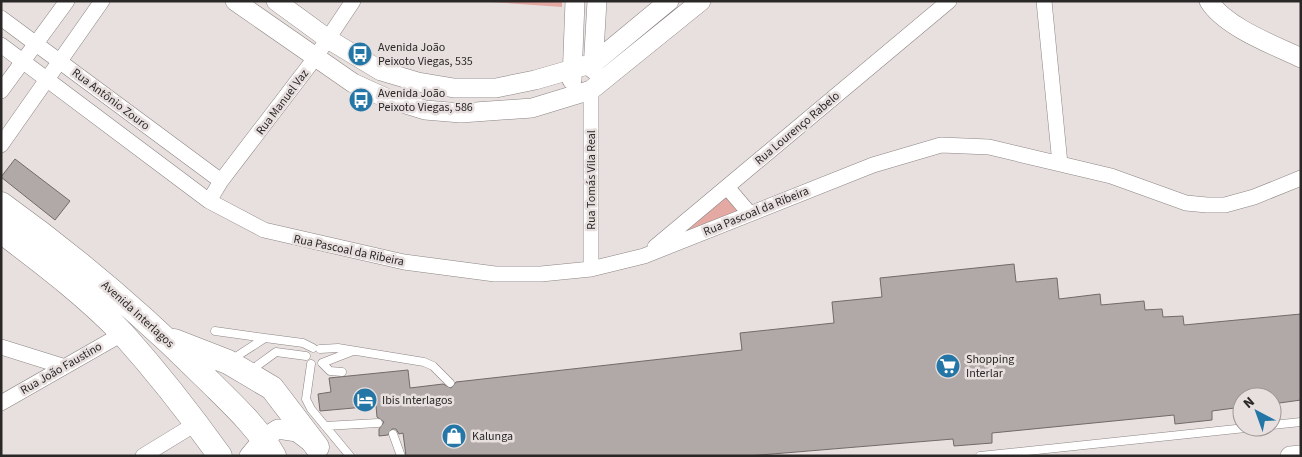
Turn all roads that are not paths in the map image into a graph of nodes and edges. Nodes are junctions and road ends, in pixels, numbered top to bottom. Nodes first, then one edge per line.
1 (67, 1) edge
2 (102, 1) edge
3 (235, 1) edge
4 (276, 1) edge
5 (353, 1) edge
6 (575, 1) edge
7 (597, 1) edge
8 (669, 1) edge
9 (700, 1) edge
10 (949, 1) edge
11 (1044, 1) edge
12 (1209, 1) edge
13 (1, 18) edge
14 (328, 39) junction
15 (36, 44) junction
16 (1, 45) edge
17 (315, 58) junction
18 (1301, 58) edge
19 (23, 61) junction
20 (60, 61) junction
21 (594, 63) junction
22 (572, 70) junction
23 (47, 79) junction
24 (591, 90) junction
25 (1, 91) edge
26 (571, 96) junction
27 (1, 145) edge
28 (1060, 164) junction
29 (1301, 178) edge
30 (221, 181) junction
31 (727, 187) junction
32 (209, 201) junction
33 (1, 204) edge
34 (750, 214) junction
35 (1, 231) edge
36 (644, 256) junction
37 (591, 269) junction
38 (215, 331) dead end
39 (122, 334) junction
40 (165, 337) junction
41 (265, 338) junction
42 (1, 347) edge
43 (316, 348) junction
44 (353, 351) junction
45 (306, 356) junction
46 (322, 363) junction
47 (311, 364) junction
48 (62, 366) junction
49 (238, 367) junction
50 (342, 372) dead end
51 (450, 383) dead end
52 (1, 403) edge
53 (1301, 422) edge
54 (197, 423) junction
55 (378, 423) dead end
56 (1282, 424) edge
57 (1232, 429) edge
58 (393, 434) dead end
59 (322, 443) edge
60 (269, 447) edge
61 (1301, 455) edge
62 (143, 456) edge
63 (220, 456) edge
64 (249, 456) edge
65 (350, 456) edge
66 (401, 456) edge
67 (980, 456) edge
68 (1290, 456) edge

1 - 15 street
2 - 20 street
3 - 17 street
4 - 14 street
5 - 14 street, Rua Manuel Vaz
6 - 22 street
7 - 21 street
8 - 21 street
9 - 24 street
10 - 31 street, Rua Lourenço Rabelo
11 - 28 street
12 - 18 street
13 - 15 street, Rua Antônio Zouro
14 - 17 street, Rua Manuel Vaz
14 - 22 street
15 - 19 street
15 - 20 street, Rua Antônio Zouro
16 - 19 street, Rua Antônio Zouro
17 - 26 street
17 - 30 street, Rua Manuel Vaz
19 - 23 street, Rua Antônio Zouro
19 - 25 street
20 - 23 street
20 - 30 street, Rua Antônio Zouro
21 - 22 street
21 - 24 street
22 - 26 street
23 - 27 street
23 - 32 street, Rua Antônio Zouro
24 - 26 street
24 - 37 street, Rua Tomás Vila Real
28 - 29 street, Rua Pascoal da Ribeira
28 - 34 street, Rua Pascoal da Ribeira
30 - 32 street, Rua Manuel Vaz
31 - 34 street
31 - 36 street, Rua Lourenço Rabelo
32 - 37 street, Rua Pascoal da Ribeira
33 - 40 main road, Avenida Interlagos
34 - 36 street, Rua Pascoal da Ribeira
35 - 39 main road, Avenida Interlagos
36 - 37 street, Rua Pascoal da Ribeira
38 - 41 lane
39 - 48 street, Rua João Faustino
39 - 54 main road, Avenida Interlagos
40 - 49 main road
40 - 60 main road, Avenida Interlagos
41 - 43 lane
41 - 49 lane
42 - 48 street
43 - 44 lane
43 - 45 lane
43 - 46 lane
44 - 46 lane
44 - 51 lane
45 - 47 lane
45 - 49 lane
46 - 47 lane
46 - 50 lane
47 - 59 lane
48 - 52 street, Rua João Faustino
49 - 59 main road
53 - 56 lane
54 - 62 street
54 - 63 main road, Avenida Interlagos
55 - 59 lane
57 - 67 lane
58 - 66 lane
59 - 60 street
59 - 65 lane
60 - 64 street
61 - 68 street

